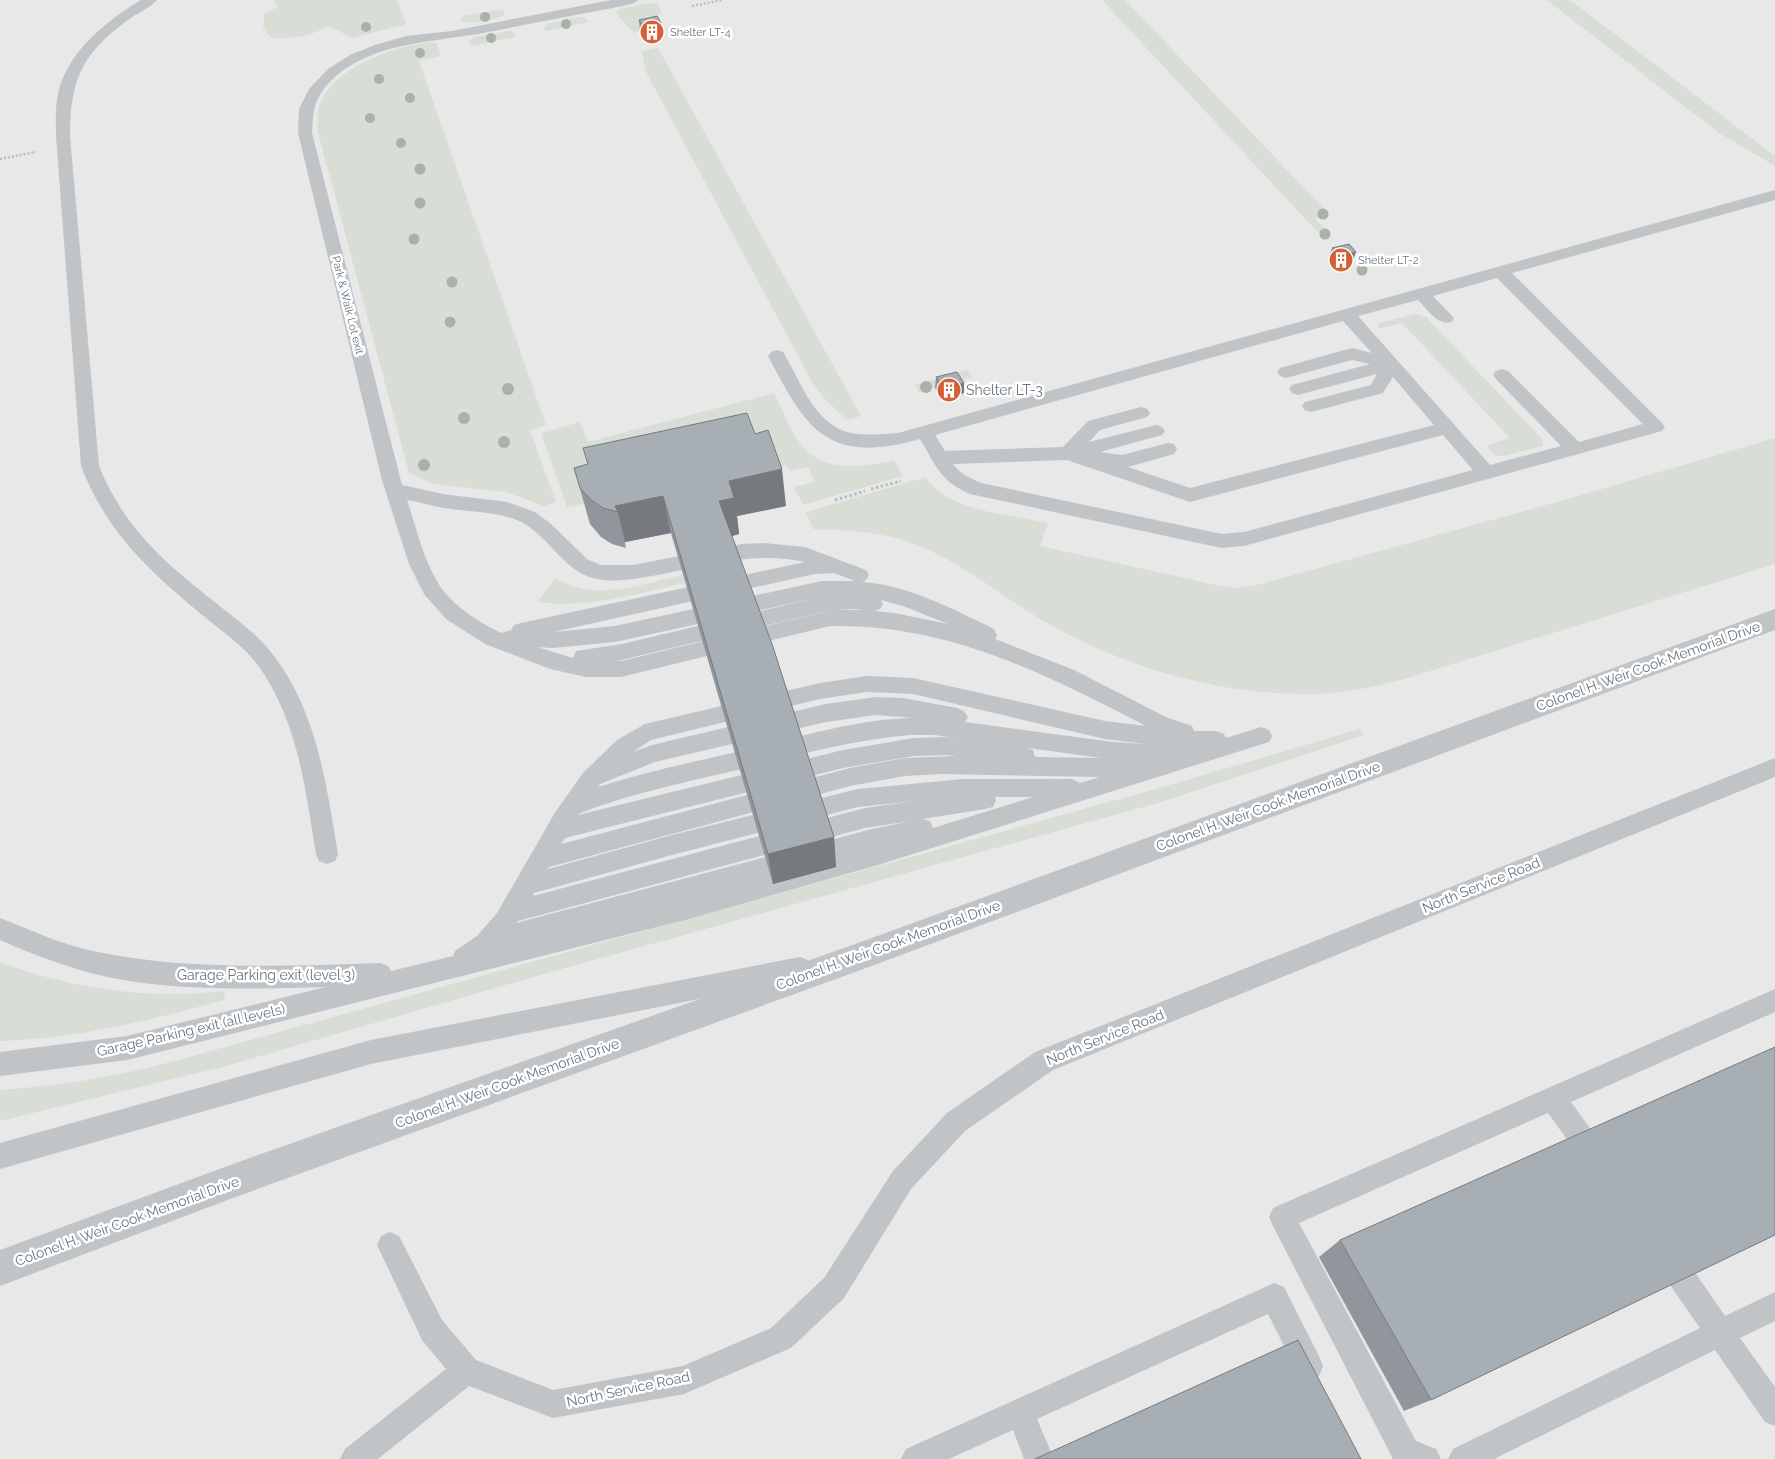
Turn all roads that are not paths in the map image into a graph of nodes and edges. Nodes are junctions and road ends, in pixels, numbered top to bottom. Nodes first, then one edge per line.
1 (150, 0) edge
2 (632, 0) edge
3 (1775, 195) edge
4 (1500, 272) junction
5 (1421, 293) junction
6 (1347, 314) junction
7 (1446, 318) dead end
8 (777, 356) dead end
9 (1392, 364) junction
10 (1286, 372) dead end
11 (1502, 375) dead end
12 (1298, 389) dead end
13 (1311, 406) dead end
14 (1141, 413) dead end
15 (1446, 428) junction
16 (1156, 431) dead end
17 (924, 432) junction
18 (1168, 449) dead end
19 (1575, 449) junction
20 (1068, 453) junction
21 (940, 458) junction
22 (1486, 473) junction
23 (394, 490) junction
24 (859, 575) junction
25 (936, 609) junction
26 (1775, 619) edge
27 (492, 638) junction
28 (1078, 682) junction
29 (1261, 736) dead end
30 (1048, 740) junction
31 (1215, 746) junction
32 (1172, 764) junction
33 (1775, 767) edge
34 (1095, 768) junction
35 (587, 783) junction
36 (1056, 795) junction
37 (572, 806) junction
38 (558, 830) junction
39 (327, 854) dead end
40 (542, 859) junction
41 (527, 885) junction
42 (512, 912) junction
43 (0, 929) edge
44 (487, 942) junction
45 (858, 957) junction
46 (452, 966) junction
47 (420, 973) junction
48 (1775, 1000) edge
49 (0, 1064) edge
50 (1552, 1098) junction
51 (1583, 1140) edge
52 (0, 1156) edge
53 (390, 1245) dead end
54 (0, 1268) edge
55 (1682, 1278) edge
56 (1775, 1306) edge
57 (1720, 1333) junction
58 (466, 1371) junction
59 (1321, 1391) edge
60 (1775, 1412) edge
61 (1020, 1413) junction
62 (355, 1459) edge
63 (916, 1459) edge
64 (1039, 1459) edge
65 (1426, 1459) edge
66 (1463, 1459) edge

1 - 39 lane
2 - 23 lane, Park & Walk Lot exit
3 - 4 lane
4 - 5 lane
4 - 19 lane
5 - 6 lane
5 - 7 lane
6 - 9 lane
6 - 17 lane
8 - 17 lane
9 - 10 lane
9 - 12 lane
9 - 13 lane
9 - 15 lane
11 - 19 lane
14 - 20 lane
15 - 20 lane
15 - 22 lane
16 - 20 lane
17 - 21 lane
18 - 20 lane
19 - 22 lane
20 - 21 lane
21 - 22 lane
23 - 24 lane
23 - 27 lane, Park & Walk Lot exit
24 - 25 lane
24 - 27 lane
25 - 27 lane
25 - 28 lane
26 - 45 street, Colonel H. Weir Cook Memorial Drive
27 - 28 lane, Park & Walk Lot exit
28 - 31 lane
29 - 31 lane
30 - 31 lane
30 - 35 lane
30 - 37 lane
31 - 32 lane
31 - 35 lane
32 - 34 lane
32 - 36 lane
33 - 58 lane, North Service Road
34 - 38 lane
34 - 40 lane
35 - 37 lane
36 - 41 lane
36 - 42 lane
36 - 44 lane
36 - 46 lane
37 - 38 lane
38 - 40 lane
40 - 41 lane
41 - 42 lane
42 - 44 lane
43 - 47 lane, Garage Parking exit (level 3)
44 - 46 lane
45 - 52 lane
45 - 54 street, Colonel H. Weir Cook Memorial Drive
46 - 47 lane
47 - 49 lane, Garage Parking exit (all levels)
48 - 50 lane
50 - 51 lane
50 - 65 lane
53 - 58 lane, North Service Road
55 - 57 lane
56 - 57 lane
57 - 60 lane
57 - 66 lane
58 - 62 lane
59 - 61 lane
61 - 63 lane
61 - 64 lane

